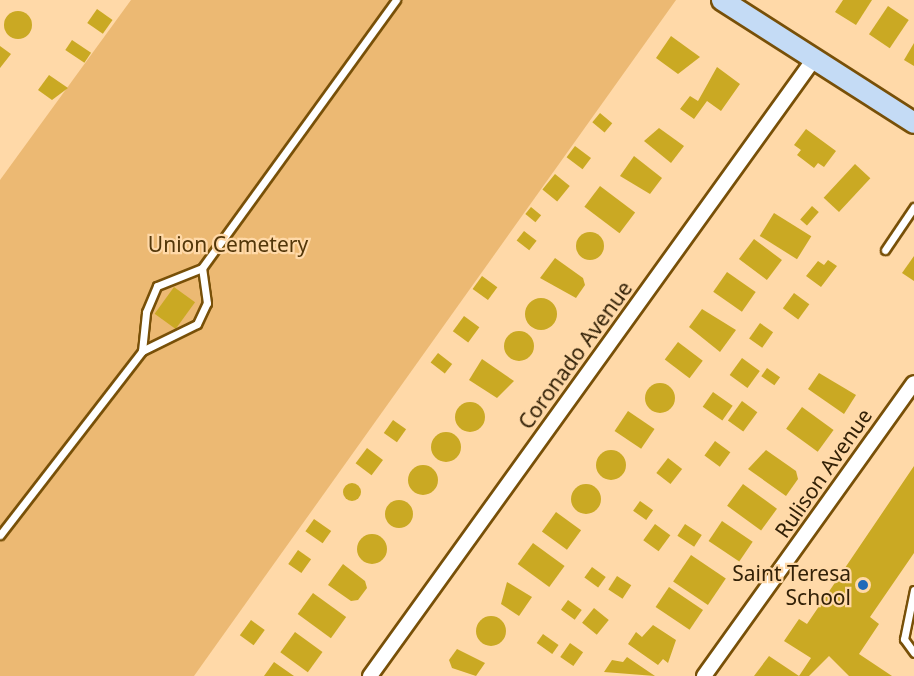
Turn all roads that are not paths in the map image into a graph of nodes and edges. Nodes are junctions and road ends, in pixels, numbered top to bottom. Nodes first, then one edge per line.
1 (396, 0) edge
2 (722, 0) edge
3 (814, 59) junction
4 (914, 123) edge
5 (914, 207) edge
6 (885, 250) dead end
7 (202, 268) junction
8 (142, 351) junction
9 (914, 383) edge
10 (0, 535) edge
11 (914, 590) edge
12 (914, 653) edge
13 (370, 676) edge
14 (704, 676) edge

1 - 7 lane
2 - 3 street
3 - 4 street
3 - 13 street, Coronado Avenue
5 - 6 lane
7 - 8 lane
7 - 8 lane
8 - 10 lane
9 - 14 street, Rulison Avenue
11 - 12 lane

